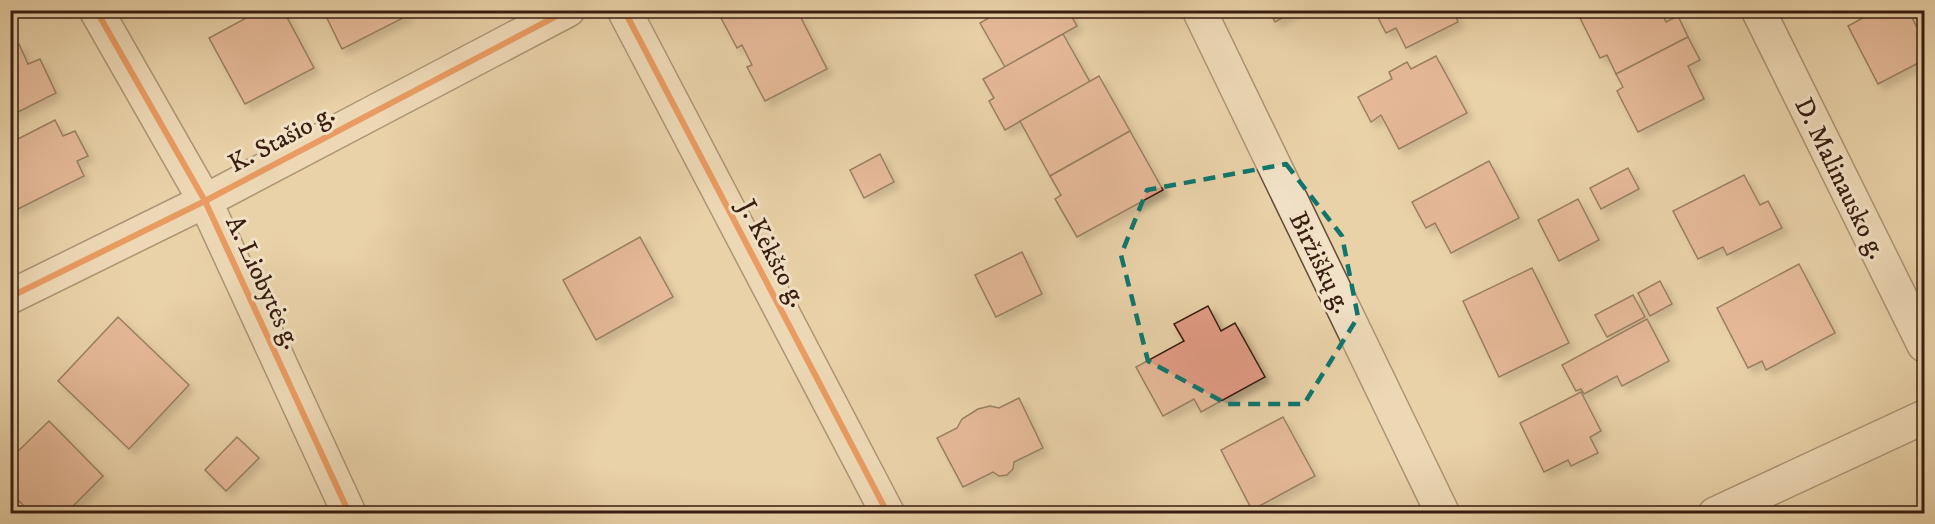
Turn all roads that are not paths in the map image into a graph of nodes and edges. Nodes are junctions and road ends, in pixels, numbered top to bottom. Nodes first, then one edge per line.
1 (96, 10) edge
2 (568, 10) edge
3 (624, 10) edge
4 (1199, 10) edge
5 (1758, 10) edge
6 (205, 201) junction
7 (10, 297) edge
8 (1924, 345) edge
9 (1924, 417) edge
10 (349, 513) edge
11 (888, 513) edge
12 (1443, 513) edge
13 (1715, 513) edge

1 - 6 street, A. Liobytės g.
2 - 6 street, K. Stašio g.
3 - 11 street, J. Kėkšto g.
4 - 12 street, Biržiškų g.
5 - 8 street, D. Malinausko g.
6 - 7 street, K. Stašio g.
6 - 10 street, A. Liobytės g.
9 - 13 street

